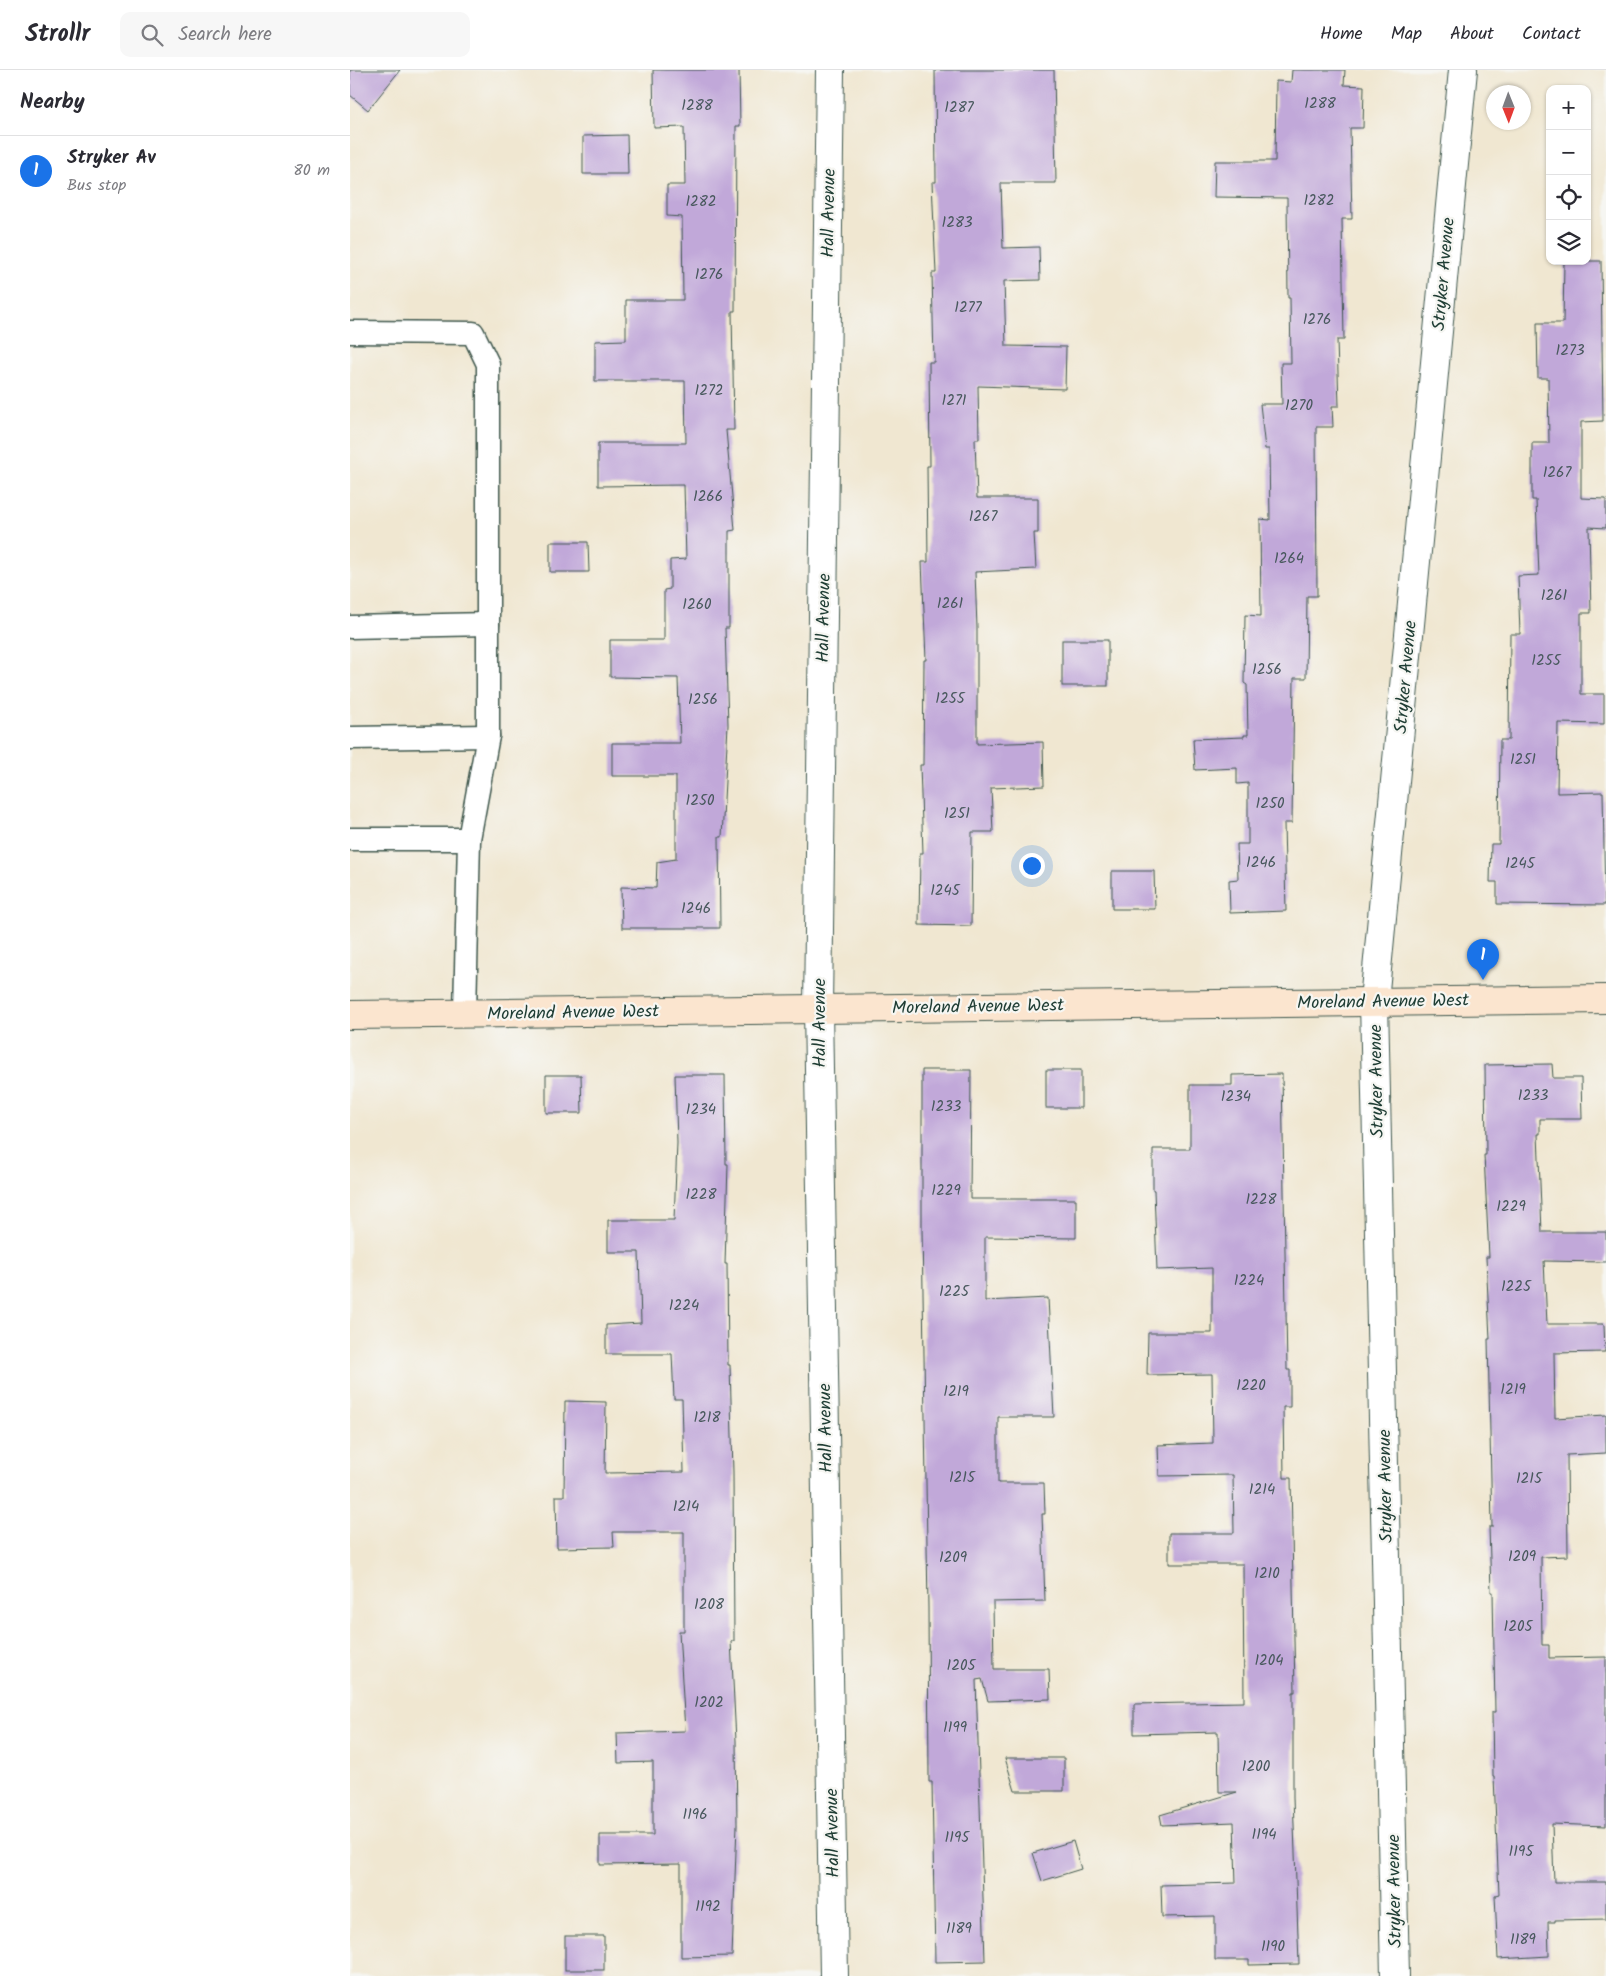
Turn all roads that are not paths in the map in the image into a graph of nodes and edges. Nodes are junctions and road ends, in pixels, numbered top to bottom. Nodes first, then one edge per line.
1 (830, 70) edge
2 (1463, 70) edge
3 (350, 332) edge
4 (488, 624) junction
5 (350, 627) edge
6 (488, 736) junction
7 (350, 738) edge
8 (470, 838) junction
9 (350, 840) edge
10 (1606, 999) edge
11 (1374, 1001) junction
12 (818, 1008) junction
13 (465, 1013) junction
14 (350, 1015) edge
15 (834, 1976) edge
16 (1395, 1976) edge

1 - 12 street, Hall Avenue
2 - 11 street, Stryker Avenue
3 - 4 lane
4 - 5 lane
4 - 6 lane
6 - 7 lane
6 - 8 lane
8 - 9 lane
8 - 13 lane
10 - 11 street, Moreland Avenue West
11 - 12 street, Moreland Avenue West
11 - 16 street, Stryker Avenue
12 - 13 street, Moreland Avenue West
12 - 15 street, Hall Avenue
13 - 14 street, Moreland Avenue West

